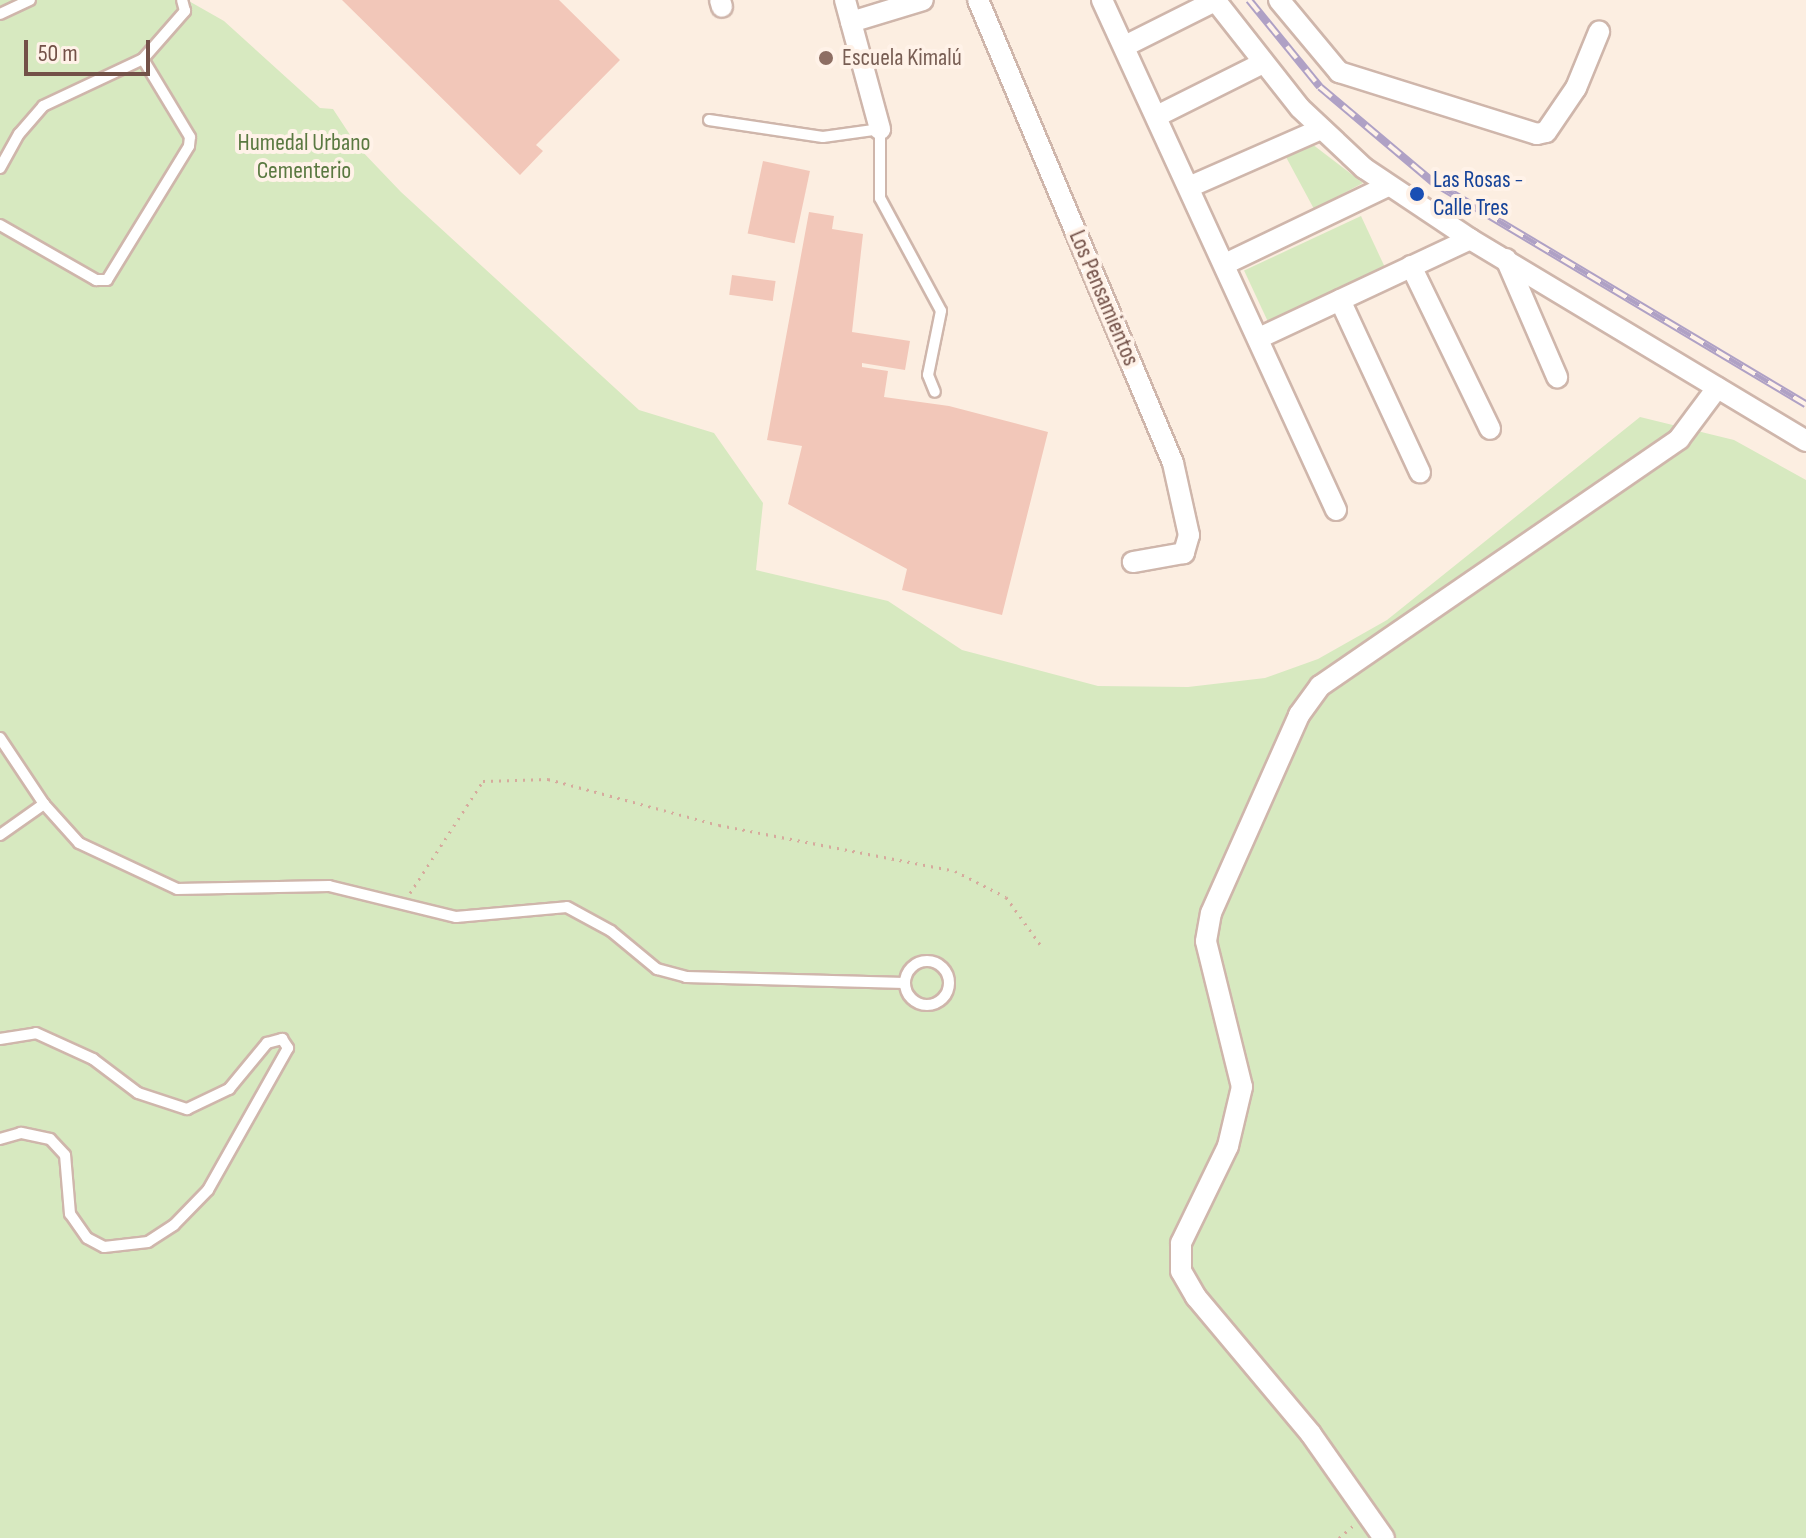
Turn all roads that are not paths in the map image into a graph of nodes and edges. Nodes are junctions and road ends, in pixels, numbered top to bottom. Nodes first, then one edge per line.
1 (30, 0) edge
2 (182, 0) edge
3 (845, 0) edge
4 (923, 0) edge
5 (978, 0) edge
6 (1102, 0) edge
7 (1215, 0) edge
8 (1279, 0) edge
9 (0, 14) edge
10 (851, 22) junction
11 (1599, 32) dead end
12 (1125, 46) junction
13 (143, 59) junction
14 (1263, 63) junction
15 (1157, 116) junction
16 (709, 120) dead end
17 (880, 129) junction
18 (1321, 129) junction
19 (0, 168) edge
20 (1388, 186) junction
21 (1189, 187) junction
22 (0, 225) edge
23 (1470, 239) junction
24 (1506, 259) junction
25 (1225, 264) junction
26 (1411, 266) junction
27 (1340, 300) junction
28 (1259, 338) junction
29 (1557, 377) dead end
30 (1717, 388) junction
31 (935, 392) dead end
32 (1490, 429) dead end
33 (1806, 441) edge
34 (1420, 472) dead end
35 (1336, 510) dead end
36 (1133, 562) dead end
37 (0, 738) edge
38 (44, 804) junction
39 (0, 835) edge
40 (905, 983) junction
41 (0, 1039) edge
42 (0, 1139) edge
43 (1384, 1538) edge

1 - 9 lane
2 - 13 lane
3 - 10 street
4 - 10 street
5 - 36 street, Los Pensamientos
6 - 12 street
7 - 12 street
7 - 14 street
8 - 11 street
10 - 17 street
12 - 15 street
13 - 19 lane
13 - 22 lane
14 - 15 street
14 - 18 street
15 - 21 street
16 - 17 lane
17 - 31 lane
18 - 20 street
18 - 21 street
20 - 23 street
20 - 25 street
21 - 25 street
23 - 24 street
23 - 26 street
24 - 29 street
24 - 30 street
25 - 28 street
26 - 27 street
26 - 32 street
27 - 28 street
27 - 34 street
28 - 35 street
30 - 33 street
30 - 43 street
37 - 38 lane
38 - 39 lane
38 - 40 lane
40 - 40 lane
41 - 42 lane

